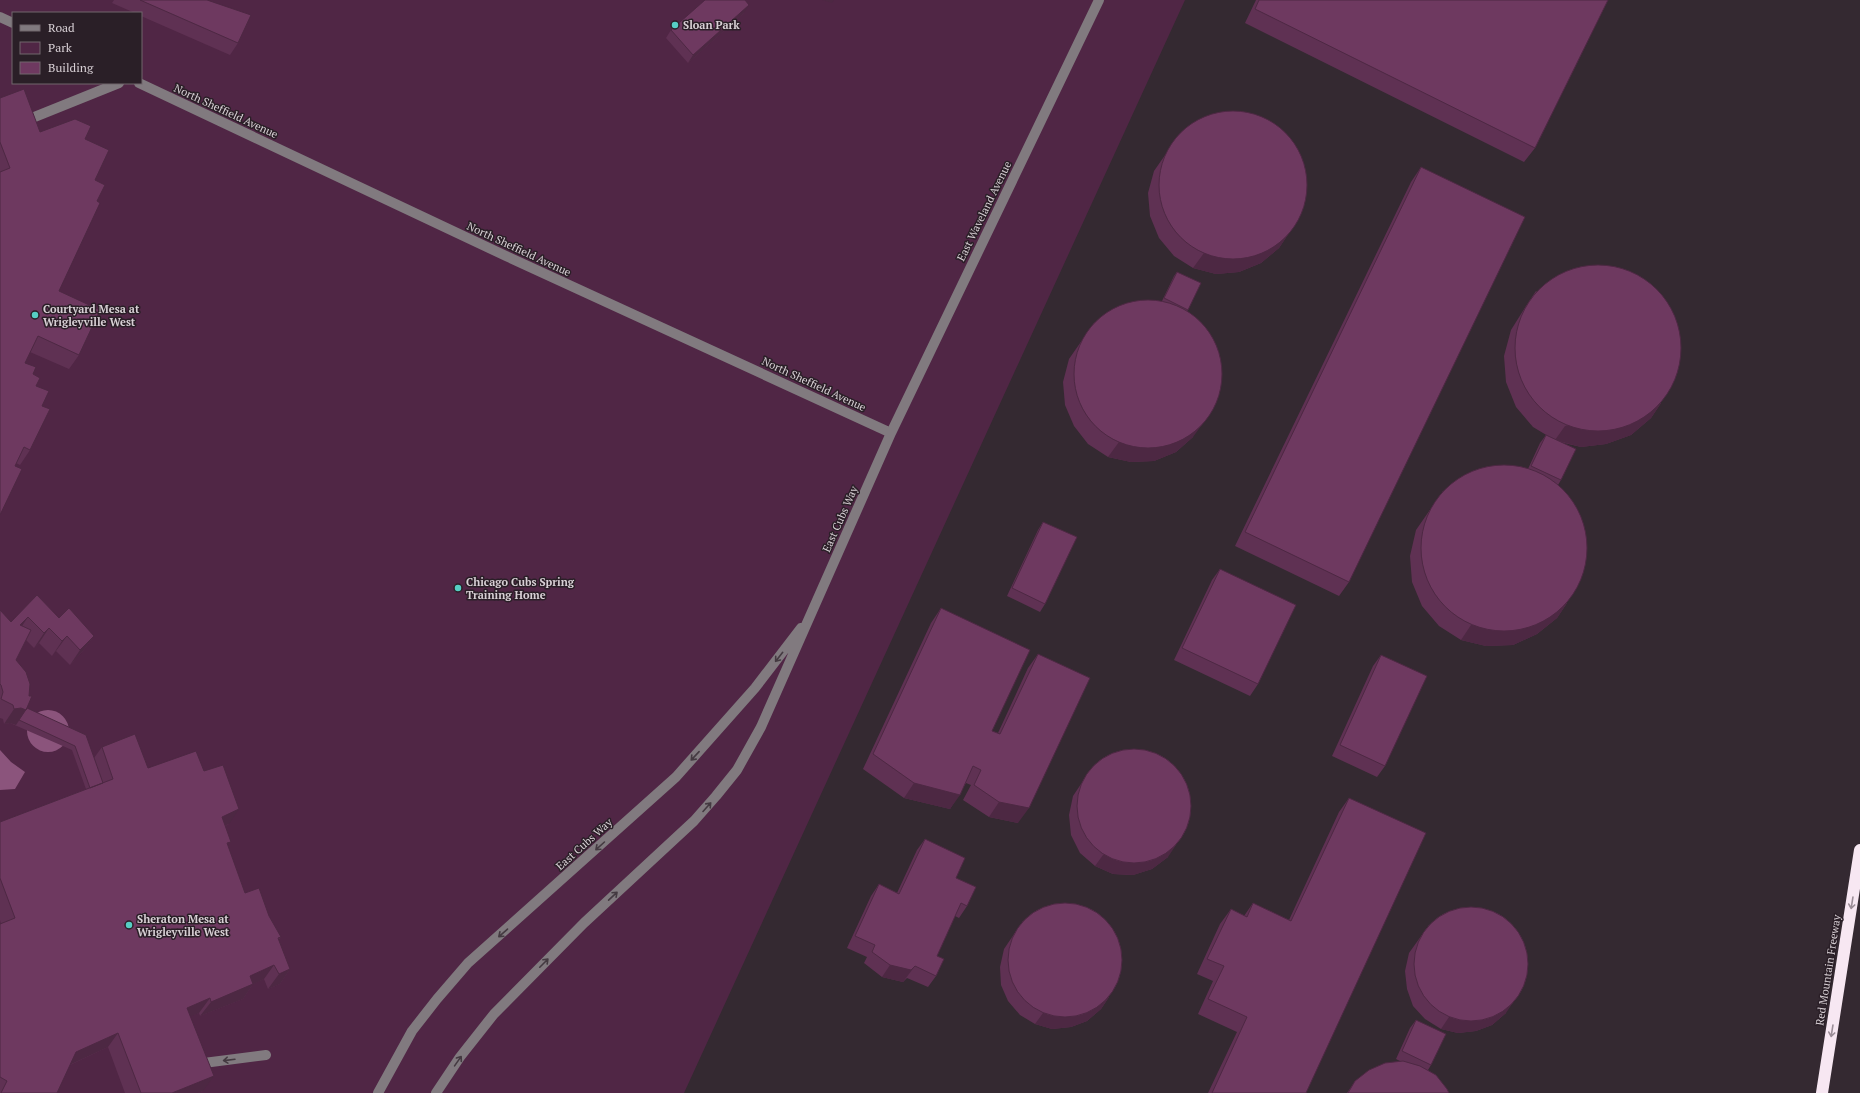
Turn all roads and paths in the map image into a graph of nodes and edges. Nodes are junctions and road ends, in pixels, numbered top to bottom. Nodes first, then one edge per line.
1 (1099, 0) edge
2 (0, 17) edge
3 (12, 23) edge
4 (116, 84) edge
5 (141, 84) edge
6 (20, 122) edge
7 (891, 433) junction
8 (811, 615) junction
9 (1860, 850) edge
10 (266, 1055) dead end
11 (193, 1065) edge
12 (378, 1093) edge
13 (436, 1093) edge
14 (1822, 1093) edge

1 - 7 street, East Waveland Avenue
2 - 3 street
4 - 6 street
5 - 7 street, North Sheffield Avenue
7 - 8 street, East Cubs Way
8 -> 12 street, East Cubs Way
13 -> 8 street, East Cubs Way
9 -> 14 highway, Red Mountain Freeway
10 -> 11 street

